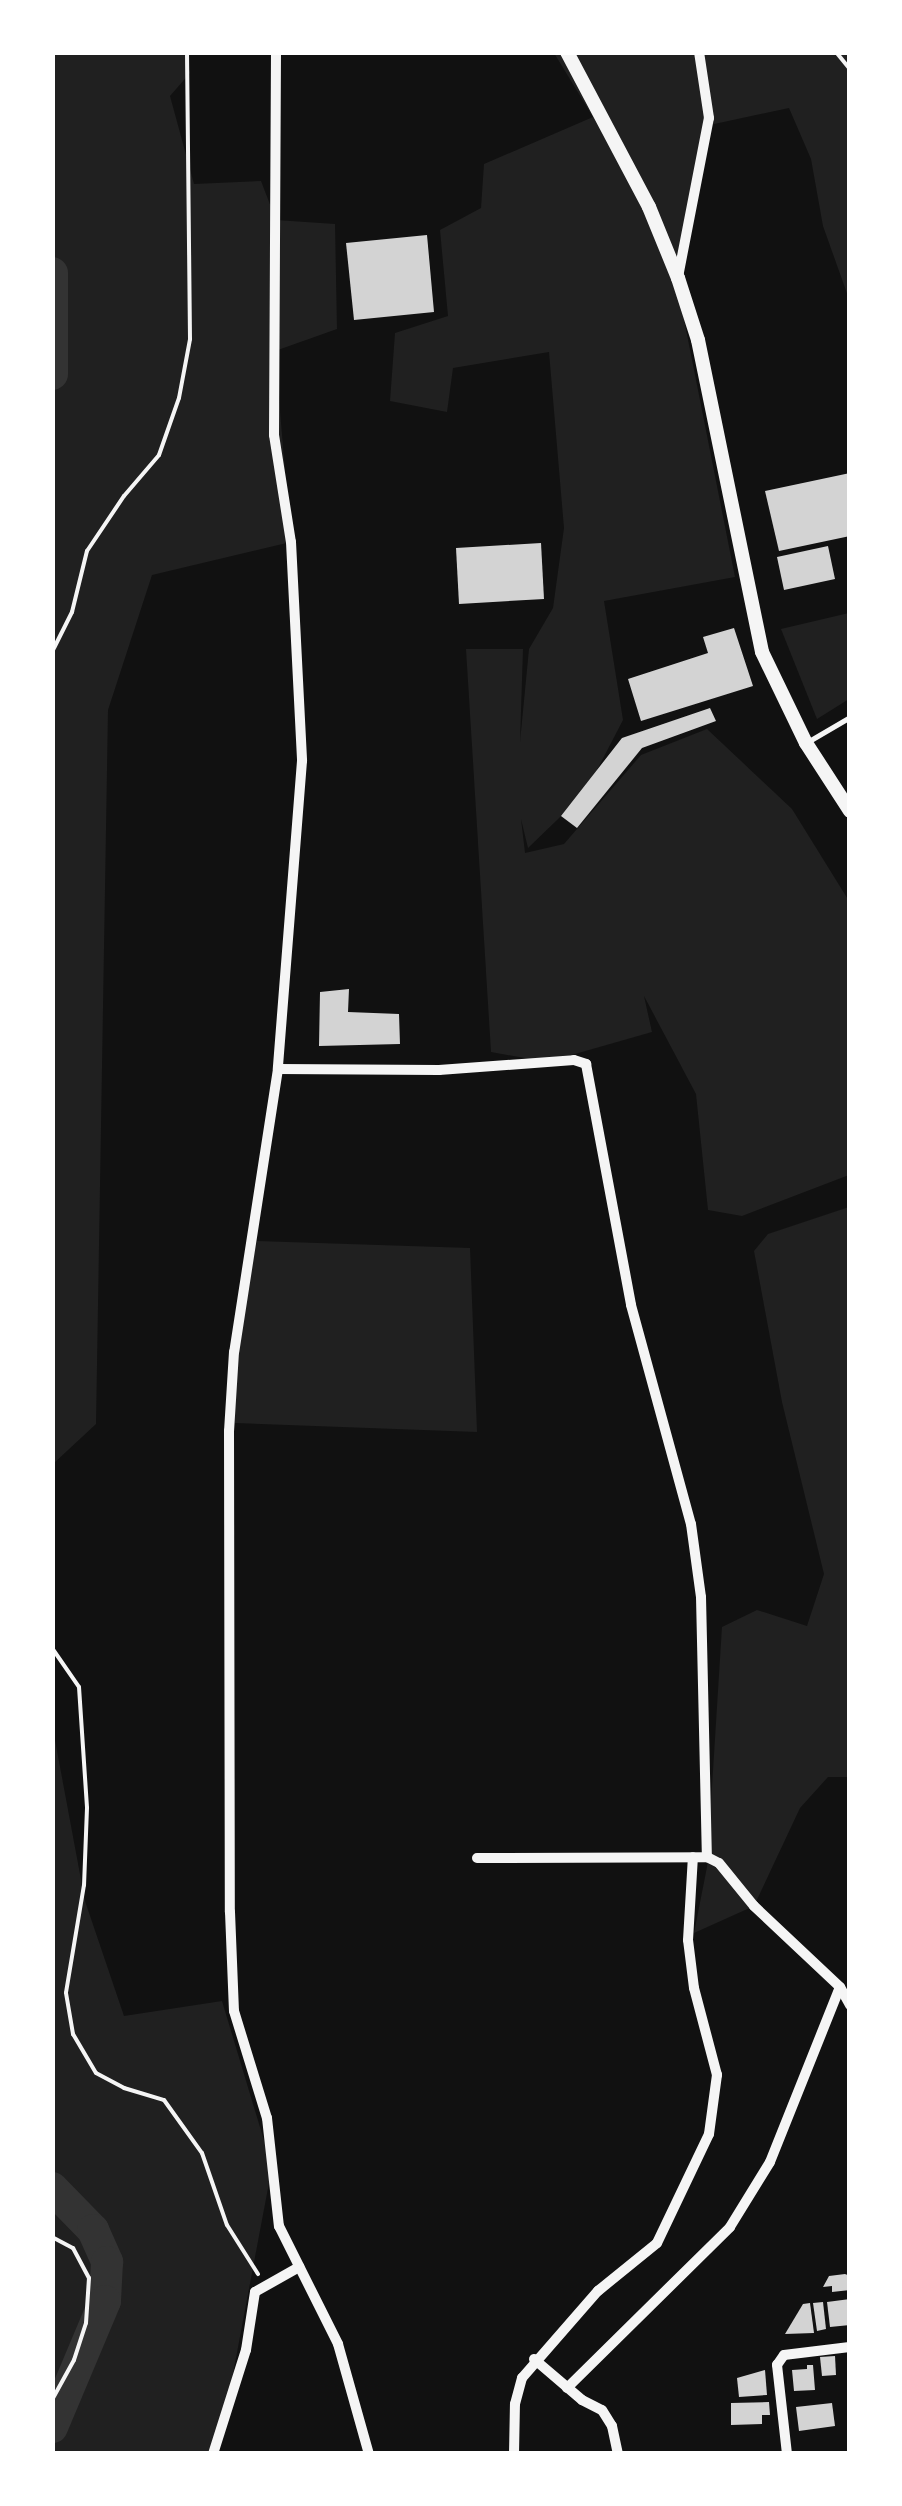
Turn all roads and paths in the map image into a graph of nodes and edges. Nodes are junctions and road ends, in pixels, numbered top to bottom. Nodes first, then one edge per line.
1 (187, 52) edge
2 (276, 52) edge
3 (567, 52) edge
4 (699, 52) edge
5 (836, 52) edge
6 (850, 69) edge
7 (678, 278) junction
8 (52, 652) edge
9 (850, 717) edge
10 (806, 743) junction
11 (850, 811) edge
12 (278, 1069) junction
13 (52, 1648) edge
14 (708, 1856) junction
15 (693, 1857) junction
16 (477, 1858) dead end
17 (840, 1987) junction
18 (850, 2005) edge
19 (52, 2237) edge
20 (299, 2267) junction
21 (266, 2286) junction
22 (850, 2347) edge
23 (534, 2359) junction
24 (567, 2388) junction
25 (52, 2400) edge
26 (214, 2454) edge
27 (370, 2454) edge
28 (514, 2454) edge
29 (618, 2454) edge
30 (787, 2454) edge

1 - 8 path
2 - 12 street
3 - 7 street
4 - 7 street
5 - 6 path
7 - 10 street
9 - 10 lane
10 - 11 street
12 - 14 street
12 - 20 street
13 - 21 path
14 - 15 street
14 - 17 street
15 - 16 street
15 - 23 street
17 - 18 street
17 - 24 street
19 - 25 path
20 - 21 street
20 - 27 street
21 - 26 street
22 - 30 street
23 - 24 street
23 - 28 street
24 - 29 street

